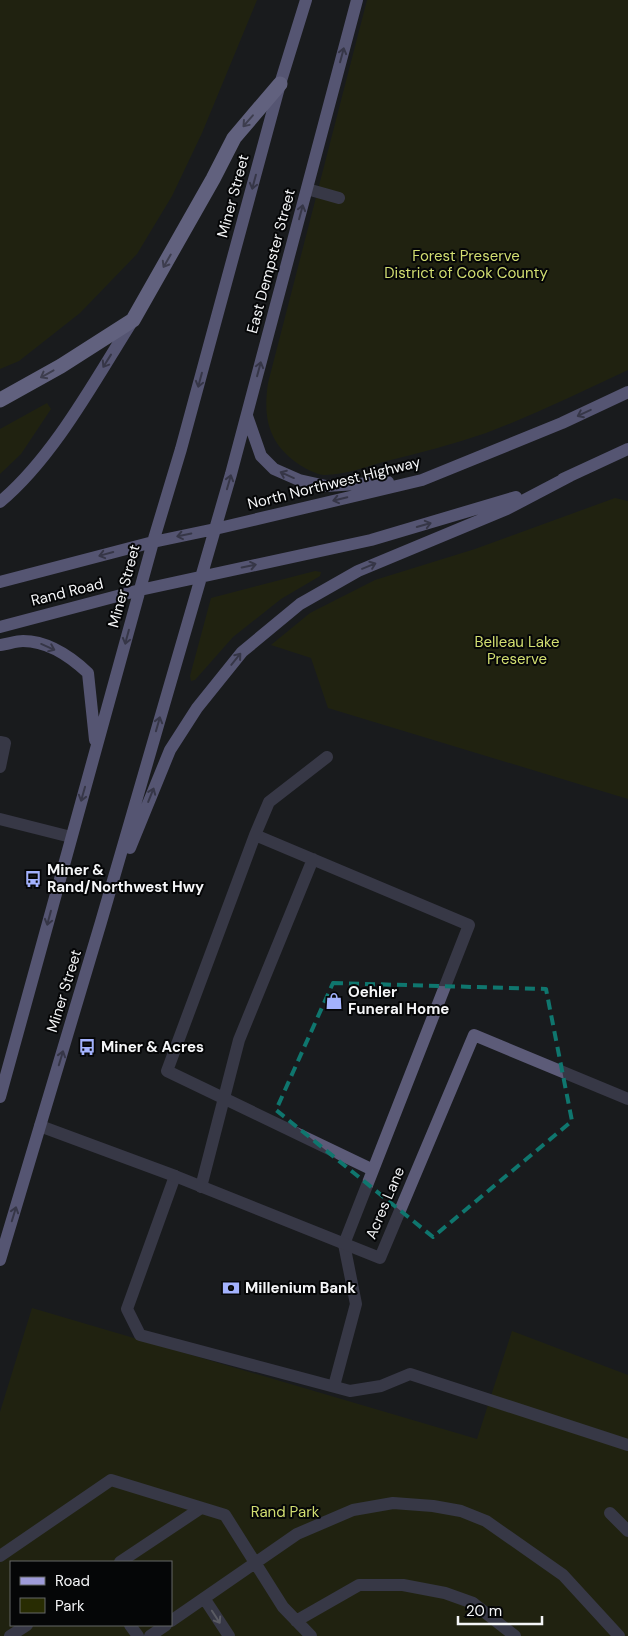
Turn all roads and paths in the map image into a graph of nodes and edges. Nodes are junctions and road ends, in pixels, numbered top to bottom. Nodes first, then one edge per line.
1 (306, 0) edge
2 (357, 0) edge
3 (280, 84) junction
4 (307, 189) junction
5 (339, 198) dead end
6 (133, 320) junction
7 (628, 392) edge
8 (0, 400) edge
9 (247, 416) junction
10 (628, 449) edge
11 (570, 476) junction
12 (422, 480) junction
13 (0, 502) edge
14 (215, 529) junction
15 (153, 542) junction
16 (202, 576) junction
17 (0, 582) edge
18 (140, 590) junction
19 (0, 627) edge
20 (0, 645) edge
21 (0, 742) edge
22 (96, 748) junction
23 (327, 757) dead end
24 (0, 767) edge
25 (0, 819) edge
26 (255, 834) junction
27 (71, 837) junction
28 (313, 859) junction
29 (101, 922) junction
30 (0, 1097) edge
31 (225, 1099) junction
32 (628, 1099) edge
33 (40, 1126) junction
34 (373, 1170) junction
35 (175, 1176) junction
36 (201, 1187) junction
37 (344, 1244) junction
38 (0, 1260) edge
39 (334, 1386) junction
40 (628, 1445) edge
41 (201, 1508) junction
42 (610, 1513) dead end
43 (628, 1531) edge
44 (0, 1556) edge
45 (122, 1561) edge
46 (254, 1563) junction
47 (204, 1598) junction
48 (172, 1620) edge
49 (296, 1621) junction
50 (25, 1626) edge
51 (165, 1626) edge
52 (514, 1635) edge
53 (10, 1636) edge
54 (150, 1636) edge
55 (228, 1636) edge
56 (311, 1636) edge
57 (619, 1636) edge

1 - 3 main road
4 -> 2 main road, East Dempster Street
3 -> 6 highway
3 -> 15 main road, Miner Street
4 - 5 street
9 -> 4 main road, East Dempster Street
6 -> 8 highway
6 -> 13 main road
7 -> 12 main road, North Northwest Highway
12 -> 9 main road
14 -> 9 main road, East Dempster Street
10 - 11 main road
16 -> 11 main road
29 -> 11 main road
12 -> 14 main road, North Northwest Highway
14 -> 15 main road, North Northwest Highway
14 - 16 main road, Miner Street
15 -> 17 main road, Rand Road
15 - 18 main road, Miner Street
16 - 18 main road, Rand Road
29 -> 16 main road, Miner Street
18 - 19 main road, Rand Road
18 -> 22 main road, Miner Street
20 -> 22 main road
21 - 24 street
22 -> 27 main road, Miner Street
23 - 26 street
25 - 27 street
26 - 28 street
26 - 31 street
27 -> 30 main road, Miner Street
28 - 31 street
28 - 34 street
33 -> 29 main road, Miner Street
31 - 34 street
31 - 36 street
32 - 37 street, Acres Lane
33 - 35 street, Acres Lane
38 -> 33 main road, Miner Street
34 - 37 street
35 - 36 street, Acres Lane
35 - 39 street
36 - 37 street, Acres Lane
37 - 39 street
39 - 40 street
41 - 44 street
41 - 45 street
41 - 46 street
42 - 43 street
46 - 47 street
46 - 49 street
46 - 57 street
47 - 48 street
47 -> 55 street
49 - 52 street
49 - 56 street
50 - 53 street
51 - 54 street

